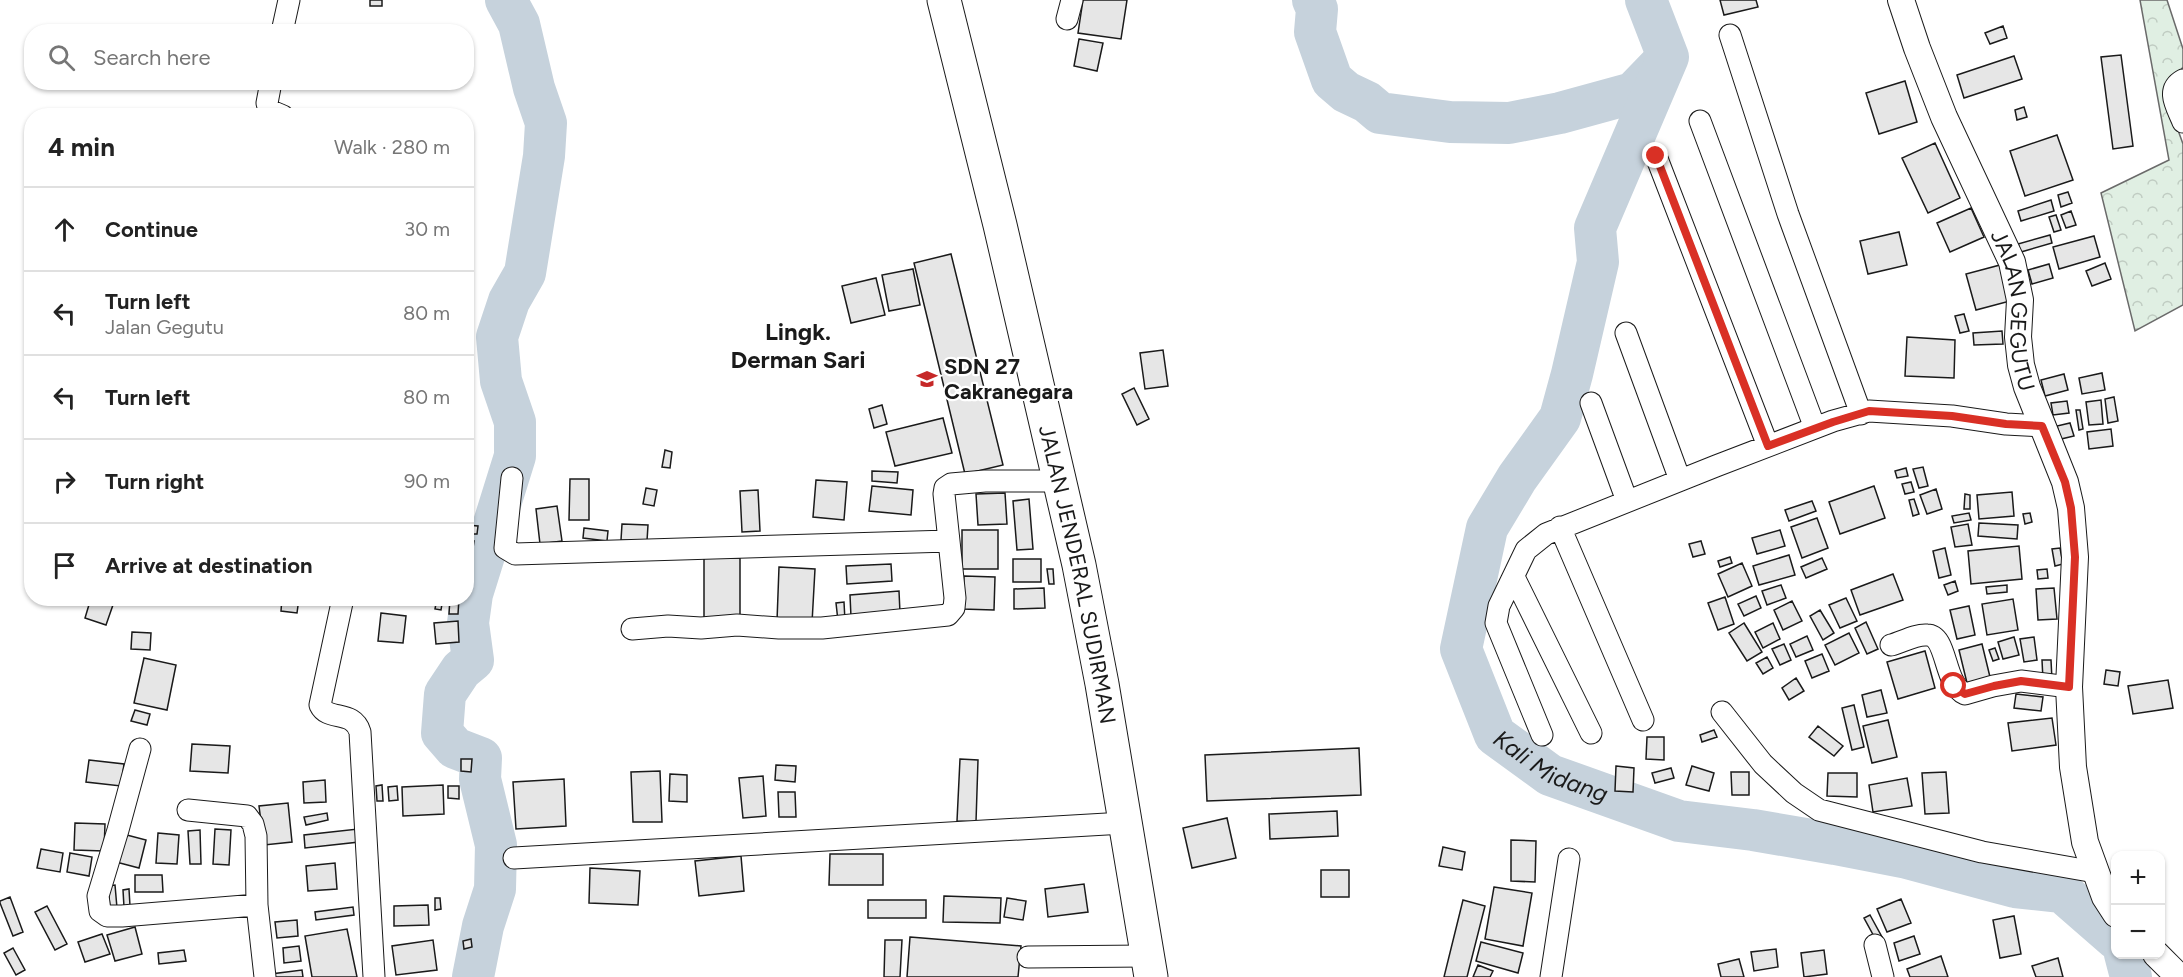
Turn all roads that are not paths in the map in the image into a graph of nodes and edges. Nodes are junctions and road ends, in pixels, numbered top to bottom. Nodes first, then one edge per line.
1 (289, 0) edge
2 (944, 0) edge
3 (1901, 0) edge
4 (284, 24) edge
5 (1730, 35) dead end
6 (2183, 80) edge
7 (269, 90) edge
8 (268, 108) edge
9 (1700, 122) dead end
10 (2183, 122) edge
11 (1656, 156) dead end
12 (1626, 333) dead end
13 (1591, 403) dead end
14 (1861, 414) junction
15 (2042, 426) junction
16 (1815, 428) junction
17 (1768, 446) junction
18 (512, 478) dead end
19 (1680, 480) junction
20 (1061, 482) junction
21 (1627, 501) junction
22 (1560, 527) junction
23 (949, 541) junction
24 (1514, 577) junction
25 (341, 606) edge
26 (632, 629) dead end
27 (1891, 645) dead end
28 (2069, 687) junction
29 (1722, 712) dead end
30 (1644, 720) dead end
31 (1591, 734) dead end
32 (1542, 735) dead end
33 (140, 749) dead end
34 (188, 810) dead end
35 (1124, 823) junction
36 (514, 858) dead end
37 (1569, 859) dead end
38 (2095, 872) junction
39 (257, 905) junction
40 (2111, 907) edge
41 (1875, 945) dead end
42 (1028, 957) dead end
43 (2161, 959) edge
44 (1149, 966) edge
45 (265, 977) edge
46 (374, 977) edge
47 (1551, 977) edge
48 (1883, 977) edge
49 (2179, 977) edge

1 - 4 street
2 - 20 highway, JALAN JENDERAL SUDIRMAN
3 - 15 street, JALAN GEGUTU
5 - 14 street
6 - 10 street
7 - 8 street
9 - 16 street
11 - 17 street
12 - 19 street
13 - 21 street
14 - 15 street
14 - 16 street
15 - 28 street, JALAN GEGUTU
16 - 17 street
17 - 19 street
18 - 23 street
19 - 21 street
20 - 23 street
20 - 35 highway, JALAN JENDERAL SUDIRMAN
21 - 22 street
22 - 24 street
22 - 30 street
23 - 26 street
24 - 31 street
24 - 32 street
25 - 46 street
27 - 28 street
28 - 38 street, JALAN GEGUTU
29 - 38 street
33 - 39 street
34 - 39 street
35 - 36 street
35 - 44 highway, JALAN JENDERAL SUDIRMAN
37 - 47 street
38 - 40 street, JALAN GEGUTU
39 - 45 street
41 - 48 street
42 - 44 street
43 - 49 street

